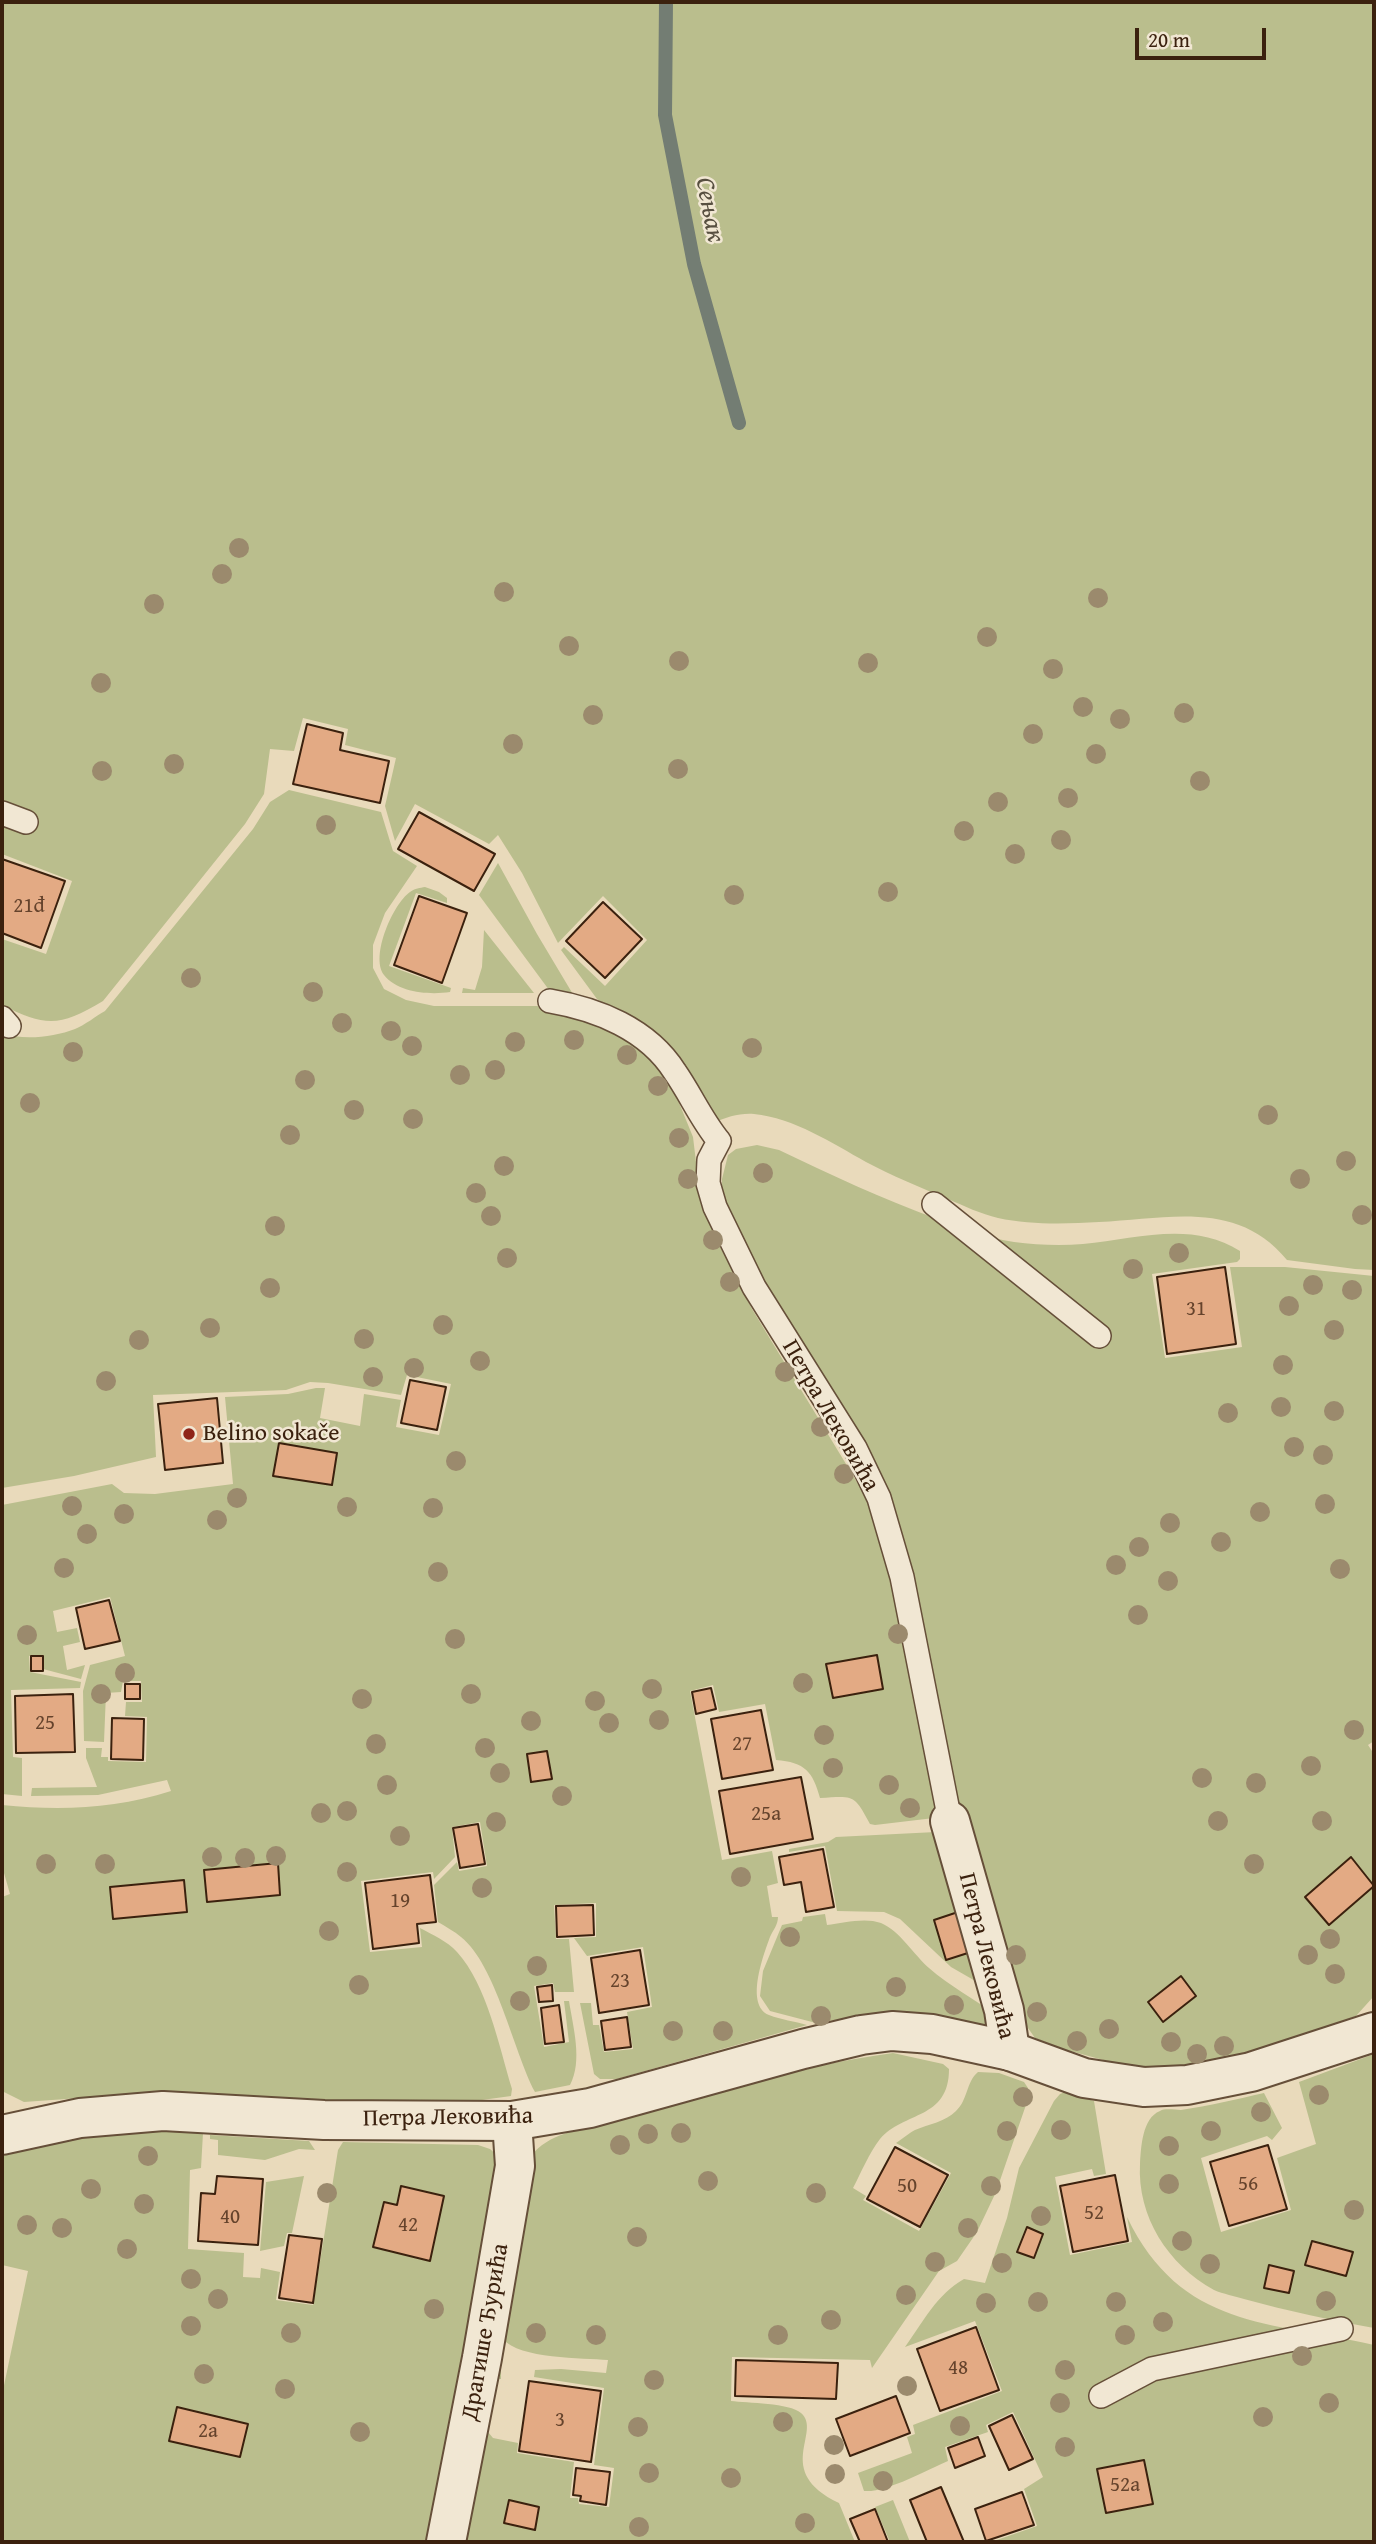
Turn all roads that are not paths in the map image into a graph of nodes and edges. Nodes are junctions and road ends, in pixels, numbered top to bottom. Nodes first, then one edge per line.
1 (2, 813) edge
2 (26, 822) dead end
3 (550, 1001) dead end
4 (934, 1204) dead end
5 (1099, 1336) dead end
6 (950, 1821) joint
7 (1374, 2032) edge
8 (1010, 2051) junction
9 (512, 2121) junction
10 (3, 2132) edge
11 (1340, 2329) dead end
12 (1101, 2396) dead end
13 (446, 2542) edge

1 - 2 lane
3 - 6 lane, Петра Лековића
4 - 5 lane
6 - 8 street, Петра Лековића
7 - 8 street, Петра Лековића
8 - 9 street, Петра Лековића
9 - 10 street, Петра Лековића
9 - 13 street, Драгише Ђурића
11 - 12 lane

